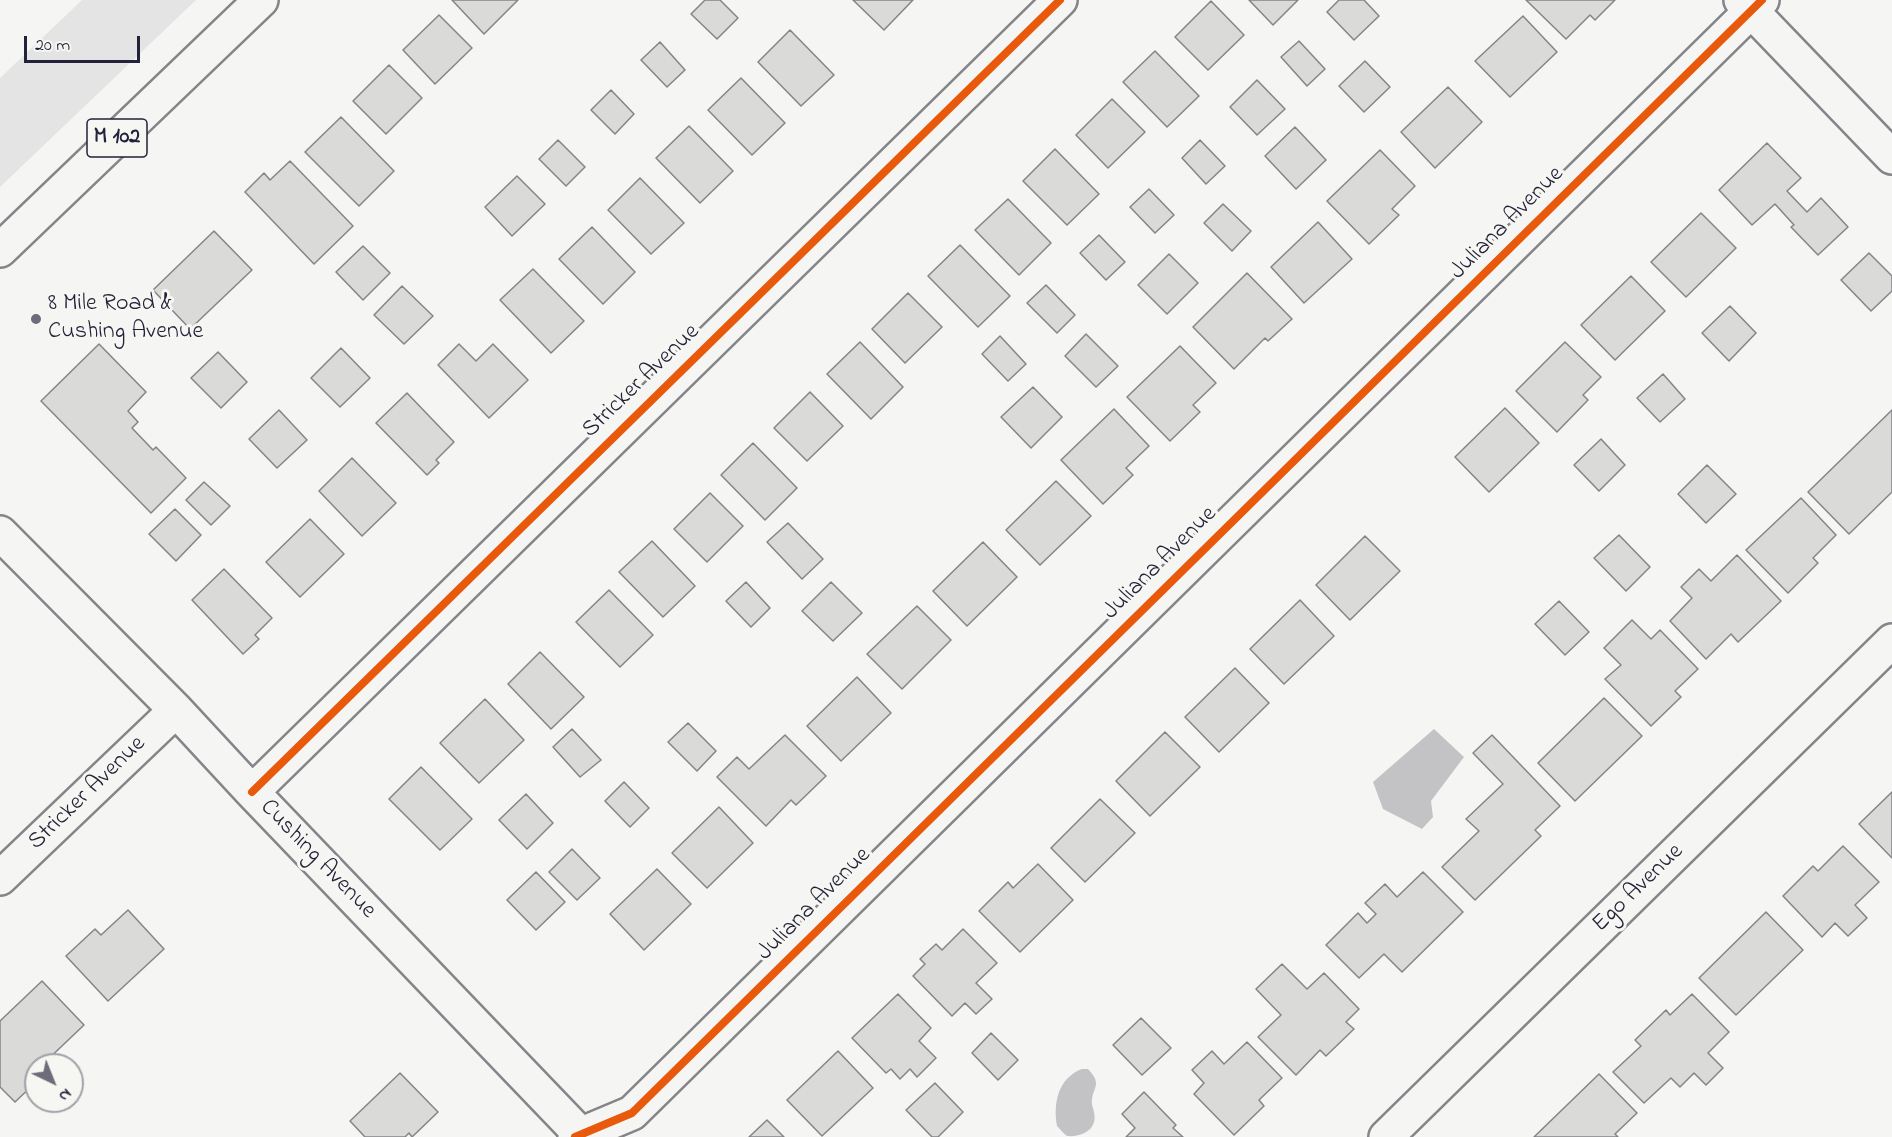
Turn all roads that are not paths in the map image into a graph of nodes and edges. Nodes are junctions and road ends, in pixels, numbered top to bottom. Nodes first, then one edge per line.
1 (261, 0) edge
2 (1060, 0) edge
3 (1751, 3) edge
4 (1892, 157) edge
5 (0, 250) edge
6 (0, 533) edge
7 (1892, 642) edge
8 (176, 710) junction
9 (252, 792) junction
10 (0, 878) edge
11 (579, 1136) edge
12 (1386, 1137) edge

1 - 5 main road, M 102
2 - 9 main road, Stricker Avenue
3 - 4 main road
3 - 11 main road, Juliana Avenue
6 - 8 main road, Cushing Avenue
7 - 12 main road, Ego Avenue
8 - 9 main road, Cushing Avenue
8 - 10 main road, Stricker Avenue
9 - 11 main road, Cushing Avenue

